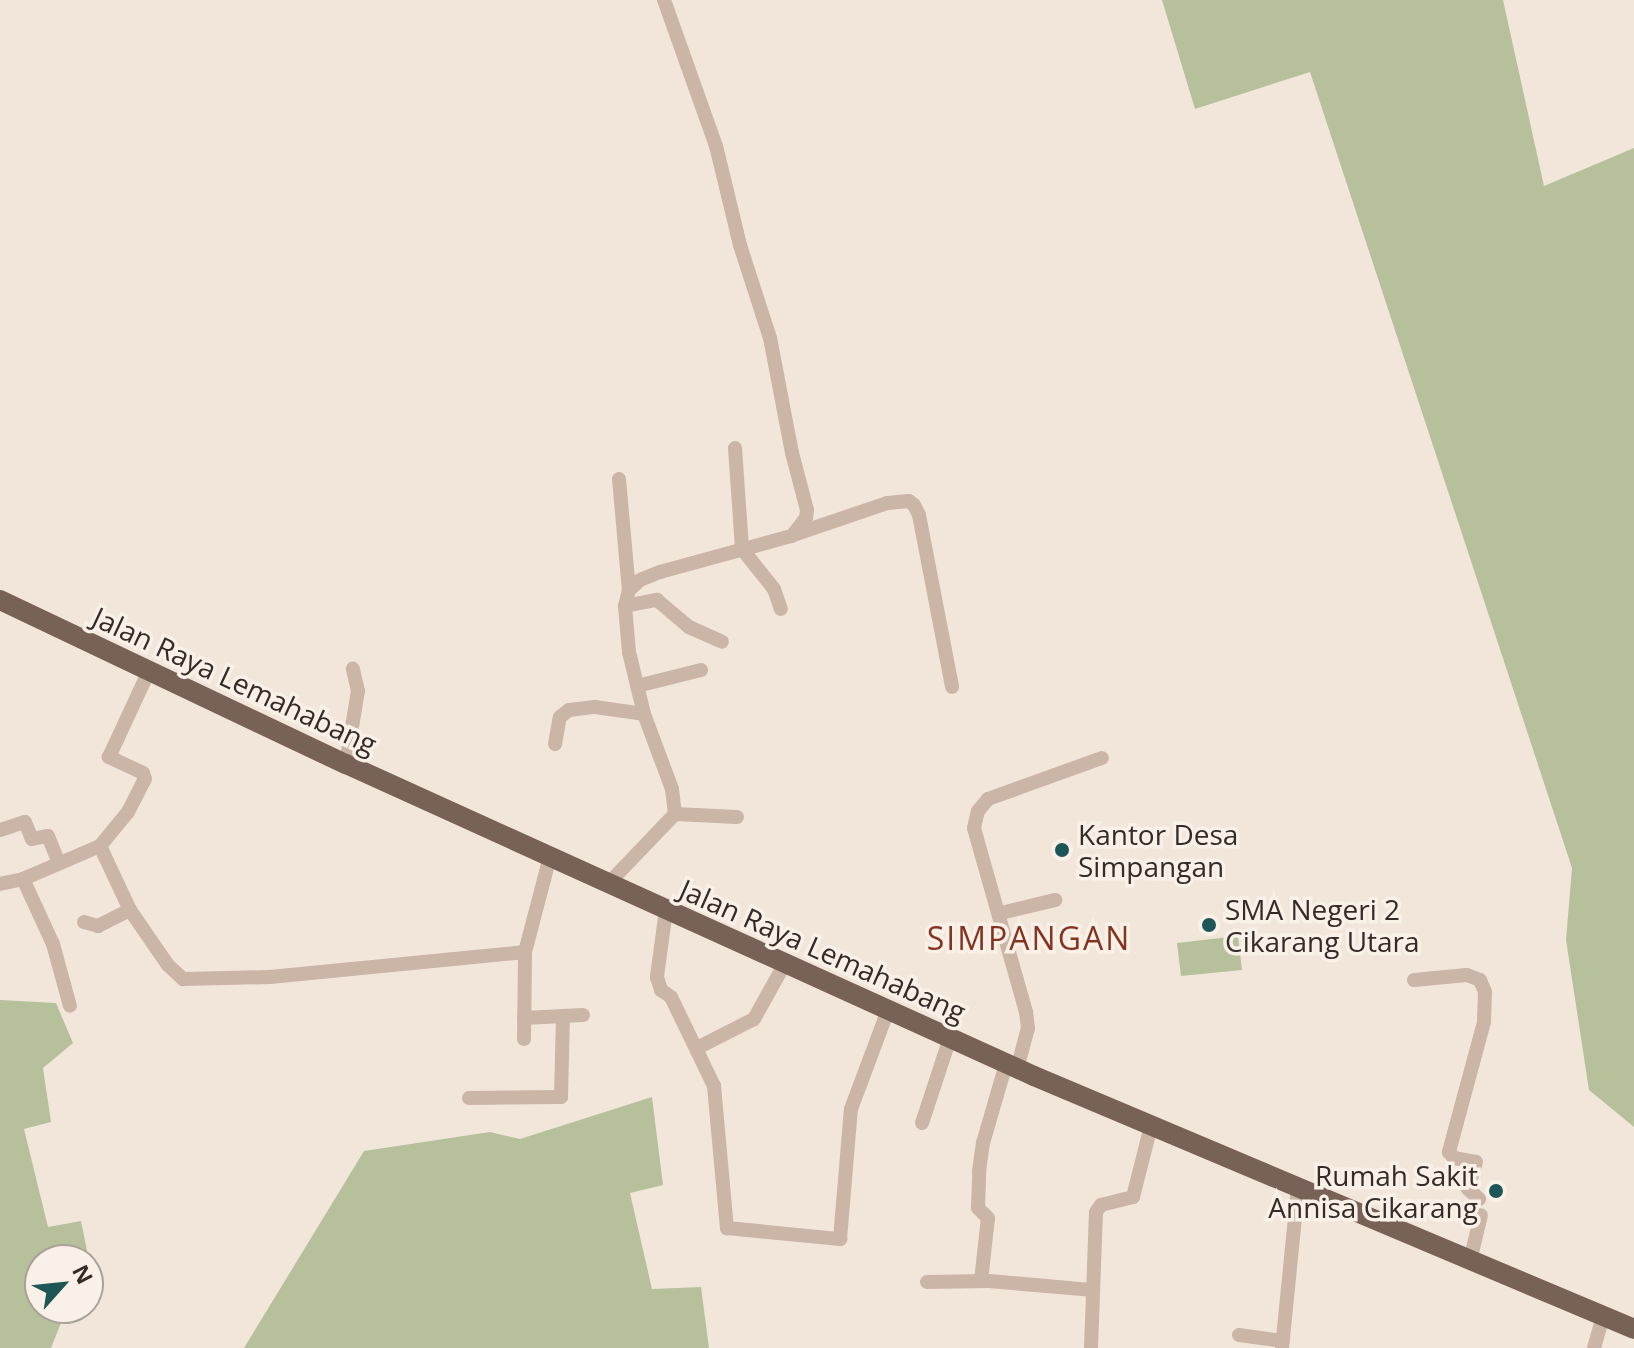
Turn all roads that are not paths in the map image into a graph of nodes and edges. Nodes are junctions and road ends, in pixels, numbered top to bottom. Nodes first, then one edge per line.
1 (664, 0) edge
2 (735, 448) dead end
3 (619, 479) dead end
4 (792, 536) junction
5 (742, 549) junction
6 (629, 590) junction
7 (0, 600) edge
8 (625, 606) junction
9 (781, 609) dead end
10 (722, 642) dead end
11 (353, 669) dead end
12 (701, 670) dead end
13 (149, 671) junction
14 (637, 686) junction
15 (952, 687) dead end
16 (644, 714) junction
17 (555, 744) dead end
18 (1102, 758) dead end
19 (346, 764) junction
20 (675, 814) junction
21 (737, 817) dead end
22 (0, 830) edge
23 (100, 846) junction
24 (550, 857) junction
25 (59, 863) junction
26 (23, 879) junction
27 (0, 884) edge
28 (608, 884) junction
29 (1055, 900) dead end
30 (130, 910) junction
31 (666, 910) junction
32 (1001, 913) junction
33 (84, 922) dead end
34 (525, 952) junction
35 (785, 963) junction
36 (1414, 980) dead end
37 (70, 1006) dead end
38 (888, 1010) junction
39 (583, 1015) dead end
40 (563, 1016) junction
41 (524, 1018) junction
42 (950, 1038) junction
43 (524, 1039) dead end
44 (697, 1048) junction
45 (1011, 1066) junction
46 (469, 1098) dead end
47 (922, 1123) dead end
48 (1151, 1126) junction
49 (1298, 1187) junction
50 (1479, 1199) dead end
51 (1481, 1215) dead end
52 (1470, 1261) junction
53 (981, 1281) junction
54 (927, 1282) dead end
55 (1091, 1290) junction
56 (1603, 1316) junction
57 (1634, 1329) edge
58 (1239, 1335) dead end
59 (1283, 1344) edge
60 (1091, 1348) edge
61 (1594, 1348) edge

1 - 4 street
2 - 5 street
3 - 6 street
4 - 5 street
4 - 15 street
5 - 6 street
5 - 9 street
6 - 8 street
7 - 13 main road, Jalan Raya Lemahabang
8 - 10 street
8 - 14 street
11 - 19 street
12 - 14 street
13 - 19 main road, Jalan Raya Lemahabang
13 - 23 street
14 - 16 street
16 - 17 street
16 - 20 street
18 - 32 street
19 - 24 main road, Jalan Raya Lemahabang
20 - 21 street
20 - 28 street
22 - 25 street
23 - 25 street
23 - 30 street
24 - 28 main road, Jalan Raya Lemahabang
24 - 34 street
25 - 26 street
26 - 27 street
26 - 37 street
28 - 31 main road, Jalan Raya Lemahabang
29 - 32 street
30 - 33 street
30 - 34 street
31 - 35 main road, Jalan Raya Lemahabang
31 - 44 street
32 - 45 street
34 - 41 street
35 - 38 main road, Jalan Raya Lemahabang
35 - 44 street
36 - 50 street
38 - 42 main road, Jalan Raya Lemahabang
38 - 44 street
39 - 40 street
40 - 41 street
40 - 46 street
41 - 43 street
42 - 45 main road, Jalan Raya Lemahabang
42 - 47 street
45 - 48 main road, Jalan Raya Lemahabang
45 - 53 street
48 - 49 main road, Jalan Raya Lemahabang
48 - 55 street
49 - 52 main road, Jalan Raya Lemahabang
49 - 59 street
51 - 52 street
52 - 56 main road, Jalan Raya Lemahabang
53 - 54 street
53 - 55 street
55 - 60 street
56 - 57 main road, Jalan Raya Lemahabang
56 - 61 street
58 - 59 street

